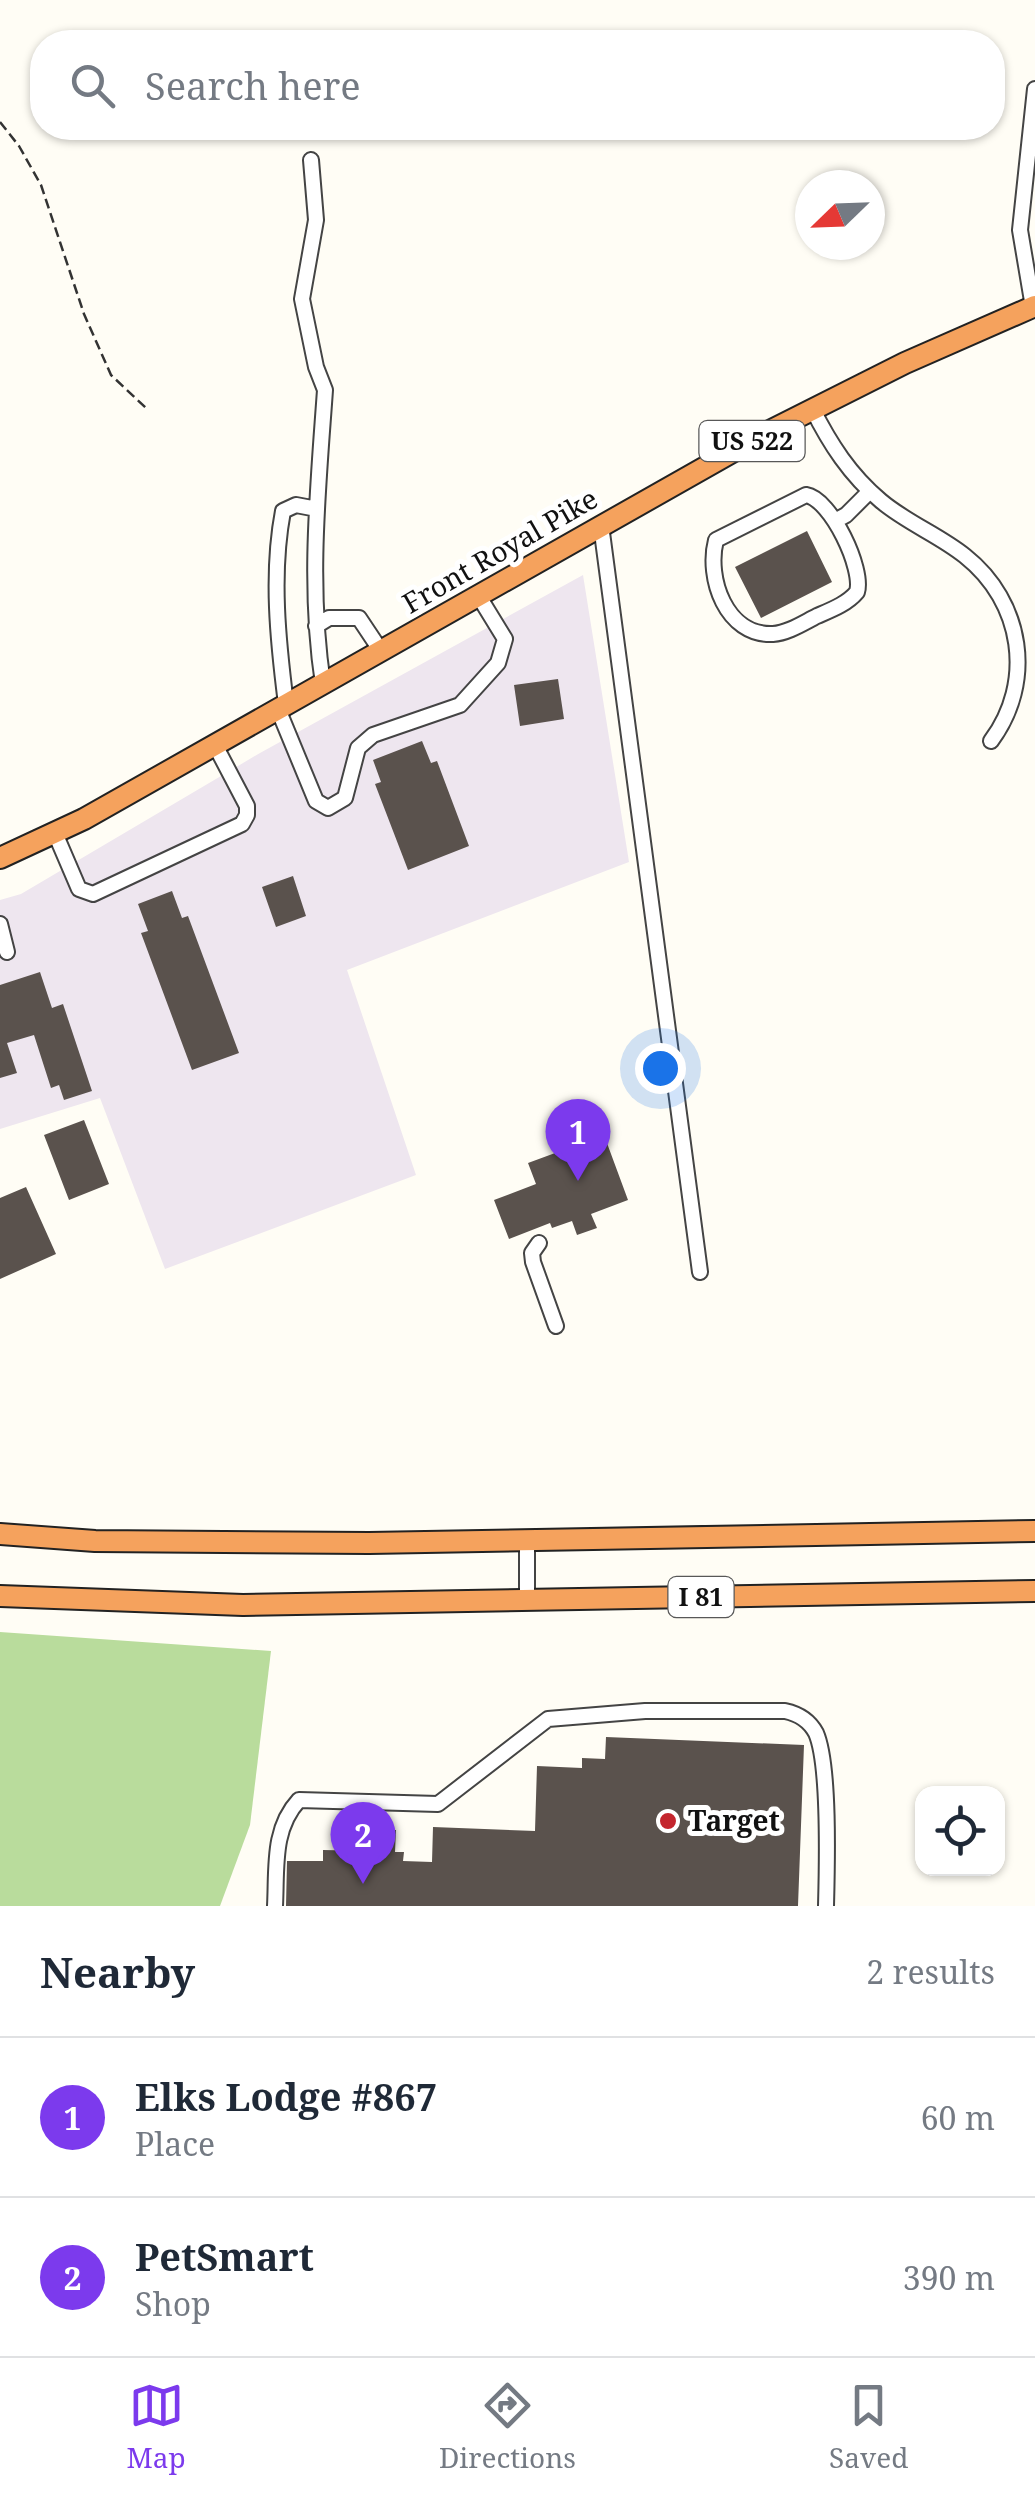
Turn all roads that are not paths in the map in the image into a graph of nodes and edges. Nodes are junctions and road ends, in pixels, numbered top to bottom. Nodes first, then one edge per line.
1 (1035, 89) edge
2 (311, 160) dead end
3 (1034, 306) edge
4 (812, 408) junction
5 (870, 491) junction
6 (317, 509) junction
7 (835, 521) junction
8 (601, 525) junction
9 (478, 595) junction
10 (316, 626) junction
11 (380, 651) junction
12 (323, 684) junction
13 (282, 707) junction
14 (991, 741) dead end
15 (216, 745) junction
16 (55, 833) junction
17 (0, 858) edge
18 (0, 924) edge
19 (7, 952) dead end
20 (539, 1243) dead end
21 (700, 1272) dead end
22 (556, 1326) dead end
23 (1035, 1531) edge
24 (0, 1534) edge
25 (527, 1540) junction
26 (1035, 1592) edge
27 (0, 1596) edge
28 (527, 1600) junction
29 (276, 1906) edge
30 (826, 1906) edge

1 - 3 street
2 - 6 street
3 - 4 highway, Front Royal Pike / US 522
4 - 5 street
4 - 8 highway, Front Royal Pike / US 522
5 - 7 street
5 - 14 street
6 - 10 street
6 - 13 street
7 - 7 street
8 - 9 highway, Front Royal Pike / US 522
8 - 21 street
9 - 11 highway, Front Royal Pike / US 522
9 - 13 street
10 - 11 street
10 - 12 street
11 - 12 highway, Front Royal Pike / US 522
12 - 13 highway, Front Royal Pike / US 522
13 - 15 highway, Front Royal Pike / US 522
15 - 16 highway, Front Royal Pike / US 522
15 - 16 street
16 - 17 highway, Front Royal Pike / US 522
18 - 19 street
20 - 22 street
23 - 25 highway, I 81
24 - 25 highway, I 81
25 - 28 street
26 - 28 highway, I 81
27 - 28 highway, I 81
29 - 30 street

